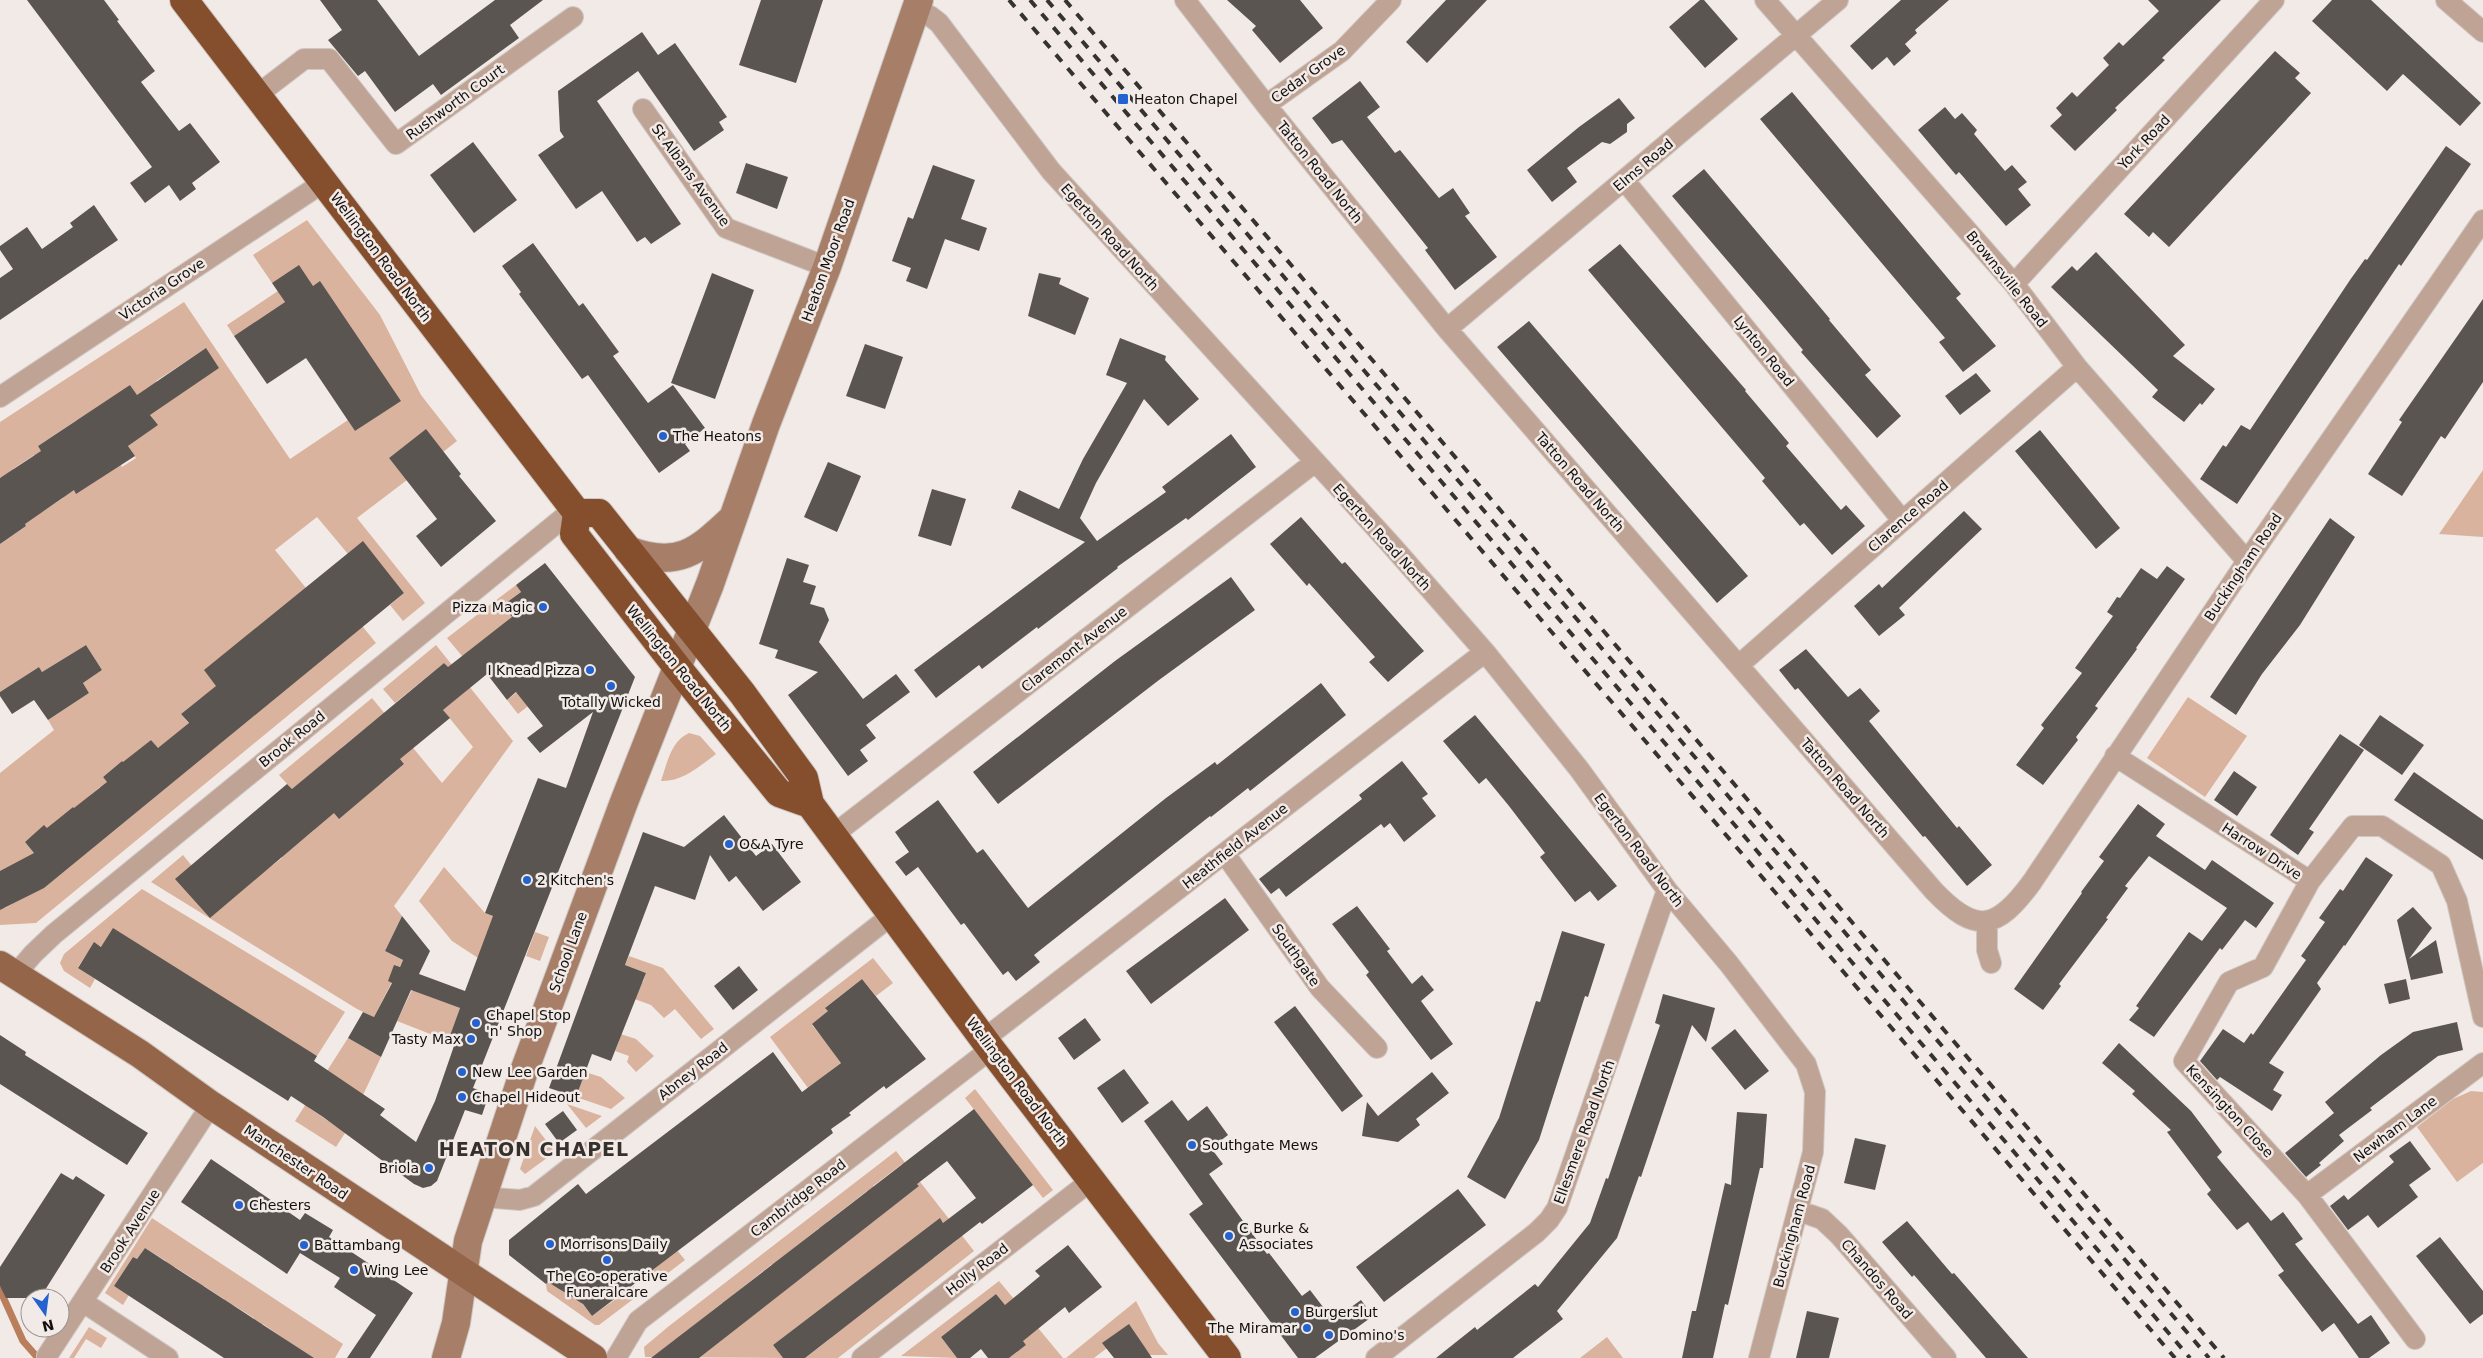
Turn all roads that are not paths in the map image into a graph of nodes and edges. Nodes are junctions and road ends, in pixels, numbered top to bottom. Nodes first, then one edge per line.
1 (184, 0) edge
2 (1185, 0) edge
3 (1391, 0) edge
4 (1765, 0) edge
5 (1838, 0) edge
6 (2274, 0) edge
7 (2446, 0) edge
8 (917, 4) edge
9 (573, 17) dead end
10 (2483, 32) edge
11 (1797, 36) junction
12 (257, 95) junction
13 (1266, 105) junction
14 (643, 109) dead end
15 (1625, 181) junction
16 (324, 182) junction
17 (2483, 220) edge
18 (827, 267) junction
19 (2014, 284) junction
20 (1447, 329) junction
21 (2077, 367) junction
22 (0, 397) edge
23 (1315, 462) junction
24 (576, 511) junction
25 (733, 519) junction
26 (1902, 520) junction
27 (628, 550) junction
28 (2247, 561) junction
29 (692, 631) junction
30 (1485, 652) junction
31 (1739, 665) junction
32 (677, 667) junction
33 (2116, 756) junction
34 (810, 804) junction
35 (833, 835) junction
36 (1225, 854) junction
37 (2310, 881) junction
38 (1667, 890) junction
39 (892, 915) junction
40 (1996, 918) junction
41 (1991, 963) dead end
42 (8, 970) edge
43 (2483, 1017) edge
44 (988, 1044) junction
45 (1377, 1048) dead end
46 (2483, 1063) edge
47 (1815, 1092) joint
48 (212, 1105) junction
49 (1092, 1180) junction
50 (2307, 1195) junction
51 (483, 1197) junction
52 (1799, 1211) junction
53 (465, 1275) junction
54 (83, 1302) junction
55 (2415, 1338) dead end
56 (47, 1356) dead end
57 (168, 1358) edge
58 (446, 1358) edge
59 (593, 1358) edge
60 (616, 1358) edge
61 (862, 1358) edge
62 (1227, 1358) edge
63 (1376, 1358) edge
64 (1759, 1358) edge
65 (1946, 1358) edge

1 - 12 highway, Wellington Road North
2 - 13 street, Tatton Road North
3 - 13 street, Cedar Grove
4 - 11 street, Brownsville Road
5 - 11 street, Elms Road
6 - 19 street, York Road
7 - 10 street
8 - 18 main road, Heaton Moor Road
8 - 23 street, Egerton Road North
9 - 12 street, Rushworth Court
11 - 15 street, Elms Road
11 - 19 street, Brownsville Road
12 - 16 highway, Wellington Road North
13 - 20 street, Tatton Road North
14 - 18 street, St Albans Avenue
15 - 20 street, Elms Road
15 - 26 street, Lynton Road
16 - 22 street, Victoria Grove
16 - 24 highway, Wellington Road North
17 - 28 street, Buckingham Road
18 - 25 main road, Heaton Moor Road
19 - 21 street, Brownsville Road
20 - 31 street, Tatton Road North
21 - 26 street, Clarence Road
21 - 28 street, Brownsville Road
23 - 30 street, Egerton Road North
23 - 35 street, Claremont Avenue
24 - 27 highway, Wellington Road North
24 - 32 highway, Wellington Road North
24 - 42 street, Brook Road
25 - 27 main road, Heaton Moor Road
25 - 29 main road, Heaton Moor Road
26 - 31 street, Clarence Road
27 - 29 highway, Wellington Road North
28 - 33 street, Buckingham Road
29 - 32 main road, Heaton Moor Road
29 - 34 highway, Wellington Road North
30 - 36 street, Heathfield Avenue
30 - 38 street, Egerton Road North
31 - 40 street, Tatton Road North
32 - 34 highway, Wellington Road North
32 - 51 main road, School Lane
33 - 37 street, Harrow Drive
33 - 40 street, Buckingham Road
34 - 35 highway, Wellington Road North
35 - 39 highway, Wellington Road North
36 - 44 street, Heathfield Avenue
36 - 45 street, Southgate
37 - 43 street, Harrow Drive
37 - 50 street, Kensington Close
38 - 47 street, Egerton Road North
38 - 63 street, Ellesmere Road North
39 - 44 highway, Wellington Road North
39 - 51 street, Abney Road
40 - 41 street
42 - 48 main road, Manchester Road
44 - 49 highway, Wellington Road North
44 - 60 street, Cambridge Road
46 - 50 street, Newham Lane
47 - 52 street, Buckingham Road
48 - 53 main road, Manchester Road
48 - 54 street, Brook Avenue
49 - 61 street, Holly Road
49 - 62 highway, Wellington Road North
50 - 55 street, Kensington Close
51 - 53 main road, School Lane
52 - 64 street, Buckingham Road
52 - 65 street, Chandos Road
53 - 58 main road, School Lane
53 - 59 main road, Manchester Road
54 - 56 street, Brook Avenue
54 - 57 street

